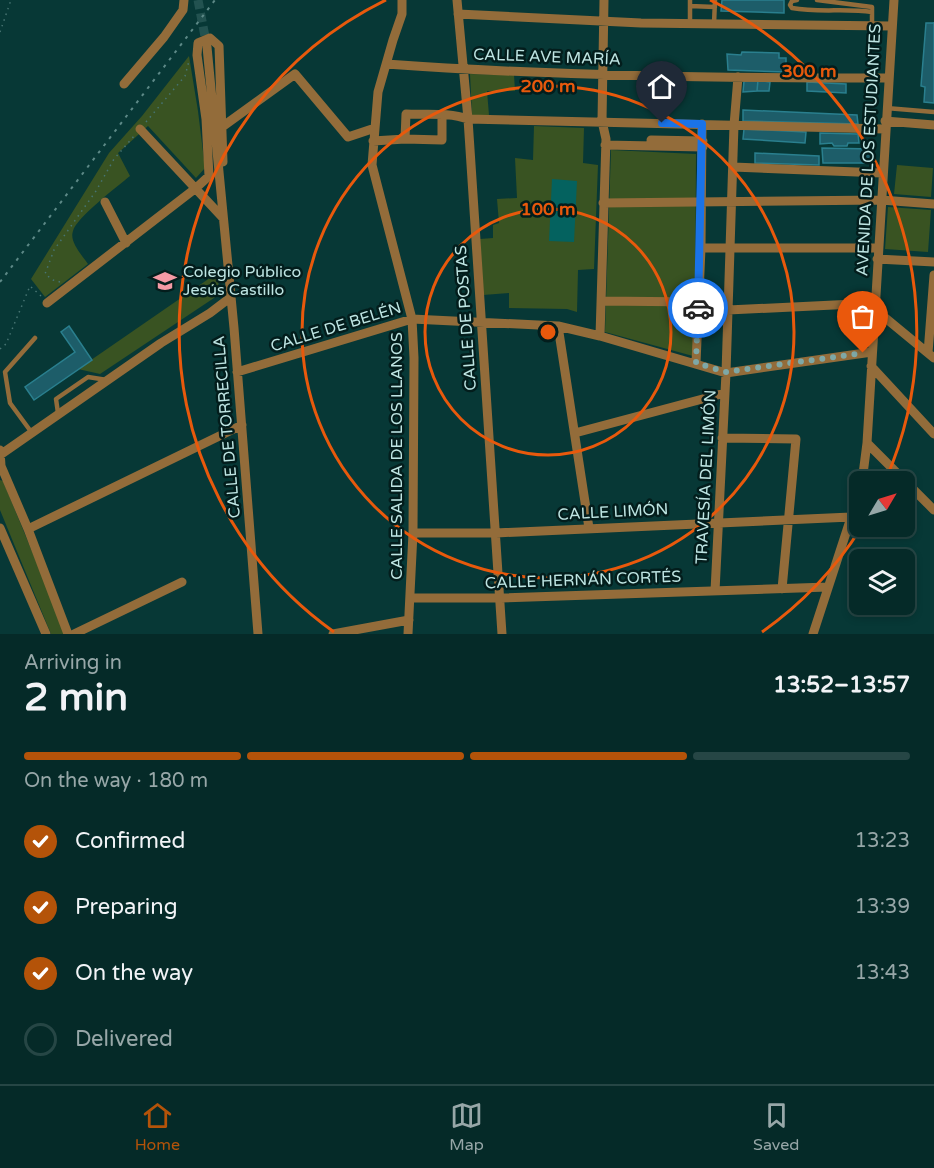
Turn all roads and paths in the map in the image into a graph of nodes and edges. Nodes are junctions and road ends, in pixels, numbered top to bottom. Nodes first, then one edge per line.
1 (11, 0) edge
2 (184, 0) edge
3 (402, 0) edge
4 (457, 0) edge
5 (604, 0) edge
6 (715, 0) edge
7 (797, 0) edge
8 (817, 0) edge
9 (894, 0) edge
10 (690, 3) edge
11 (715, 7) junction
12 (872, 12) junction
13 (458, 15) junction
14 (603, 21) junction
15 (690, 23) junction
16 (714, 24) junction
17 (872, 26) junction
18 (891, 26) junction
19 (0, 32) edge
20 (207, 47) tunnel mouth
21 (197, 55) junction
22 (386, 64) junction
23 (462, 70) junction
24 (603, 74) junction
25 (738, 77) junction
26 (888, 78) junction
27 (124, 84) dead end
28 (886, 108) junction
29 (934, 112) edge
30 (442, 115) junction
31 (464, 118) junction
32 (602, 121) junction
33 (702, 124) junction
34 (734, 125) junction
35 (885, 125) junction
36 (934, 125) edge
37 (222, 127) junction
38 (375, 128) junction
39 (140, 129) junction
40 (405, 139) junction
41 (374, 141) junction
42 (606, 142) junction
43 (703, 144) junction
44 (733, 167) junction
45 (882, 173) junction
46 (196, 188) junction
47 (881, 200) junction
48 (105, 202) dead end
49 (702, 202) junction
50 (732, 202) junction
51 (603, 203) junction
52 (934, 204) edge
53 (223, 218) junction
54 (226, 237) junction
55 (126, 243) junction
56 (701, 248) junction
57 (878, 248) junction
58 (730, 249) junction
59 (877, 259) junction
60 (934, 262) edge
61 (934, 275) edge
62 (71, 285) junction
63 (231, 297) junction
64 (601, 301) junction
65 (47, 303) joint
66 (875, 303) junction
67 (698, 306) junction
68 (728, 310) junction
69 (412, 319) junction
70 (481, 322) junction
71 (558, 326) junction
72 (600, 336) junction
73 (35, 338) dead end
74 (0, 349) edge
75 (872, 352) junction
76 (931, 356) edge
77 (696, 363) junction
78 (871, 366) junction
79 (237, 372) junction
80 (726, 372) junction
81 (724, 393) junction
82 (242, 425) junction
83 (32, 433) junction
84 (575, 433) junction
85 (934, 434) edge
86 (722, 438) junction
87 (867, 442) junction
88 (0, 454) edge
89 (863, 471) edge
90 (934, 510) edge
91 (849, 517) edge
92 (789, 518) junction
93 (718, 521) junction
94 (849, 523) edge
95 (0, 528) edge
96 (589, 528) junction
97 (28, 529) junction
98 (413, 533) junction
99 (496, 533) junction
100 (182, 582) dead end
101 (828, 587) junction
102 (782, 589) junction
103 (715, 591) junction
104 (411, 598) junction
105 (500, 598) junction
106 (409, 620) junction
107 (46, 634) edge
108 (68, 634) edge
109 (74, 634) edge
110 (258, 634) edge
111 (333, 634) edge
112 (408, 634) edge
113 (502, 634) edge
114 (813, 634) edge

1 - 19 path
2 - 27 street
3 - 22 street, CALLE SALIDA DE LOS LLANOS
4 - 13 street, CALLE DE POSTAS
5 - 14 street
6 - 11 lane
7 - 12 lane
8 - 12 lane
9 - 18 street, AVENIDA DE LOS ESTUDIANTES
10 - 11 lane
10 - 15 lane
11 - 16 lane
12 - 17 lane
13 - 14 street
13 - 23 street, CALLE DE POSTAS
14 - 15 street
14 - 24 street
15 - 16 street
16 - 17 street
17 - 18 street
18 - 26 street, AVENIDA DE LOS ESTUDIANTES
20 - 53 street, CALLE DE TORRECILLA
21 - 37 street
21 - 39 path
21 - 46 street
22 - 23 street, CALLE AVE MARÍA
22 - 38 street, CALLE SALIDA DE LOS LLANOS
23 - 24 street, CALLE AVE MARÍA
23 - 31 street, CALLE DE POSTAS
24 - 25 street, CALLE AVE MARÍA
24 - 32 street
25 - 26 street, CALLE AVE MARÍA
25 - 34 street, TRAVESÍA DEL LIMÓN
26 - 28 street, AVENIDA DE LOS ESTUDIANTES
28 - 29 lane
28 - 35 street, AVENIDA DE LOS ESTUDIANTES
30 - 31 street
30 - 40 street
30 - 40 street
31 - 32 street
31 - 70 street, CALLE DE POSTAS
32 - 33 street
32 - 42 street
33 - 34 street
33 - 43 street
34 - 35 street
34 - 44 street, TRAVESÍA DEL LIMÓN
35 - 36 street
35 - 45 street, AVENIDA DE LOS ESTUDIANTES
37 - 38 street
37 - 54 street
38 - 41 street, CALLE SALIDA DE LOS LLANOS
39 - 46 street
39 - 62 path
40 - 41 street
41 - 69 street, CALLE SALIDA DE LOS LLANOS
42 - 43 street
42 - 51 street
43 - 49 street
44 - 45 street
44 - 50 street, TRAVESÍA DEL LIMÓN
45 - 47 street, AVENIDA DE LOS ESTUDIANTES
46 - 53 street
46 - 55 street
47 - 50 street
47 - 52 street
47 - 57 street, AVENIDA DE LOS ESTUDIANTES
48 - 55 street
49 - 50 street
49 - 51 street
49 - 56 street
50 - 58 street, TRAVESÍA DEL LIMÓN
51 - 64 street
53 - 54 street, CALLE DE TORRECILLA
54 - 63 street, CALLE DE TORRECILLA
55 - 62 street
56 - 58 street
56 - 67 street
57 - 58 street
57 - 59 street, AVENIDA DE LOS ESTUDIANTES
58 - 68 street, TRAVESÍA DEL LIMÓN
59 - 60 street
59 - 66 street, AVENIDA DE LOS ESTUDIANTES
61 - 76 street
62 - 65 street
63 - 79 street, CALLE DE TORRECILLA
63 - 83 street
64 - 67 street
64 - 72 street
65 - 74 path
66 - 68 street
66 - 75 street, AVENIDA DE LOS ESTUDIANTES
66 - 76 street
67 - 68 street
67 - 77 street
68 - 80 street, TRAVESÍA DEL LIMÓN
69 - 70 street, CALLE DE BELÉN
69 - 79 street, CALLE DE BELÉN
69 - 98 street, CALLE SALIDA DE LOS LLANOS
70 - 71 street, CALLE DE BELÉN
70 - 99 street, CALLE DE POSTAS
71 - 72 street, CALLE DE BELÉN
71 - 84 street
72 - 77 street, CALLE DE BELÉN
73 - 83 lane
75 - 78 street, AVENIDA DE LOS ESTUDIANTES
75 - 80 street
77 - 80 street, CALLE DE BELÉN
78 - 85 street
78 - 87 street, AVENIDA DE LOS ESTUDIANTES
79 - 82 street, CALLE DE TORRECILLA
80 - 81 street, TRAVESÍA DEL LIMÓN
81 - 84 street
81 - 86 street, TRAVESÍA DEL LIMÓN
82 - 97 street
82 - 110 street, CALLE DE TORRECILLA
83 - 88 street
84 - 96 street
86 - 92 street
86 - 93 street, TRAVESÍA DEL LIMÓN
87 - 89 street, AVENIDA DE LOS ESTUDIANTES
87 - 90 street
88 - 97 street
91 - 92 street, CALLE LIMÓN
92 - 93 street, CALLE LIMÓN
92 - 102 street
93 - 96 street, CALLE LIMÓN
93 - 103 street, TRAVESÍA DEL LIMÓN
94 - 101 street
95 - 107 street
96 - 99 street, CALLE LIMÓN
97 - 108 street
98 - 99 street, CALLE LIMÓN
98 - 104 street, CALLE SALIDA DE LOS LLANOS
99 - 105 street, CALLE DE POSTAS
100 - 109 street
101 - 102 street, CALLE HERNÁN CORTÉS
101 - 114 street
102 - 103 street, CALLE HERNÁN CORTÉS
103 - 105 street, CALLE HERNÁN CORTÉS
104 - 105 street, CALLE HERNÁN CORTÉS
104 - 106 street, CALLE SALIDA DE LOS LLANOS
105 - 113 street, CALLE DE POSTAS
106 - 111 street
106 - 112 street, CALLE SALIDA DE LOS LLANOS

